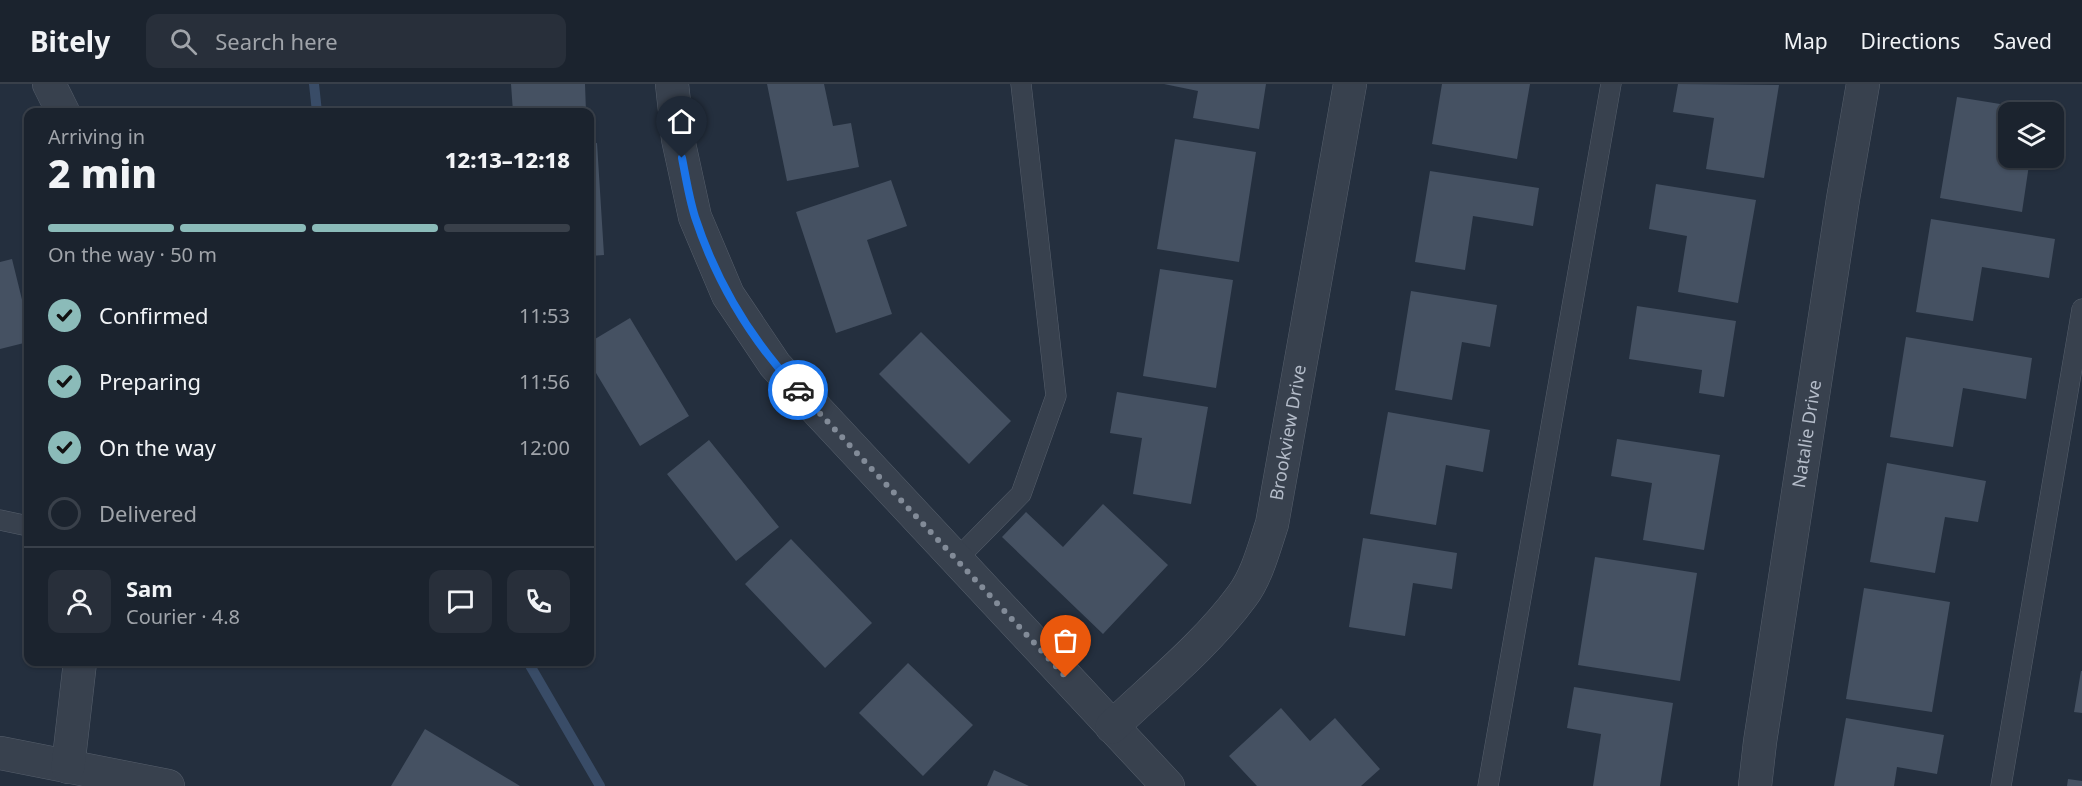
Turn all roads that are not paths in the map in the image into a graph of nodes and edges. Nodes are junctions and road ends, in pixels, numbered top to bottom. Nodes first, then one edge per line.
1 (49, 84) edge
2 (672, 84) edge
3 (1021, 84) edge
4 (1350, 84) edge
5 (1611, 84) edge
6 (1863, 84) edge
7 (61, 108) edge
8 (2082, 309) edge
9 (0, 520) edge
10 (24, 525) edge
11 (956, 560) junction
12 (80, 666) edge
13 (1112, 727) junction
14 (0, 753) edge
15 (68, 767) junction
16 (168, 786) edge
17 (1168, 786) edge
18 (1488, 786) edge
19 (1755, 786) edge
20 (2001, 786) edge

1 - 7 street
2 - 11 street
3 - 11 lane
4 - 13 street, Brookview Drive
5 - 18 lane
6 - 19 street, Natalie Drive
8 - 20 lane
9 - 10 lane
11 - 13 street
12 - 15 street
13 - 17 street
14 - 15 street
15 - 16 street

